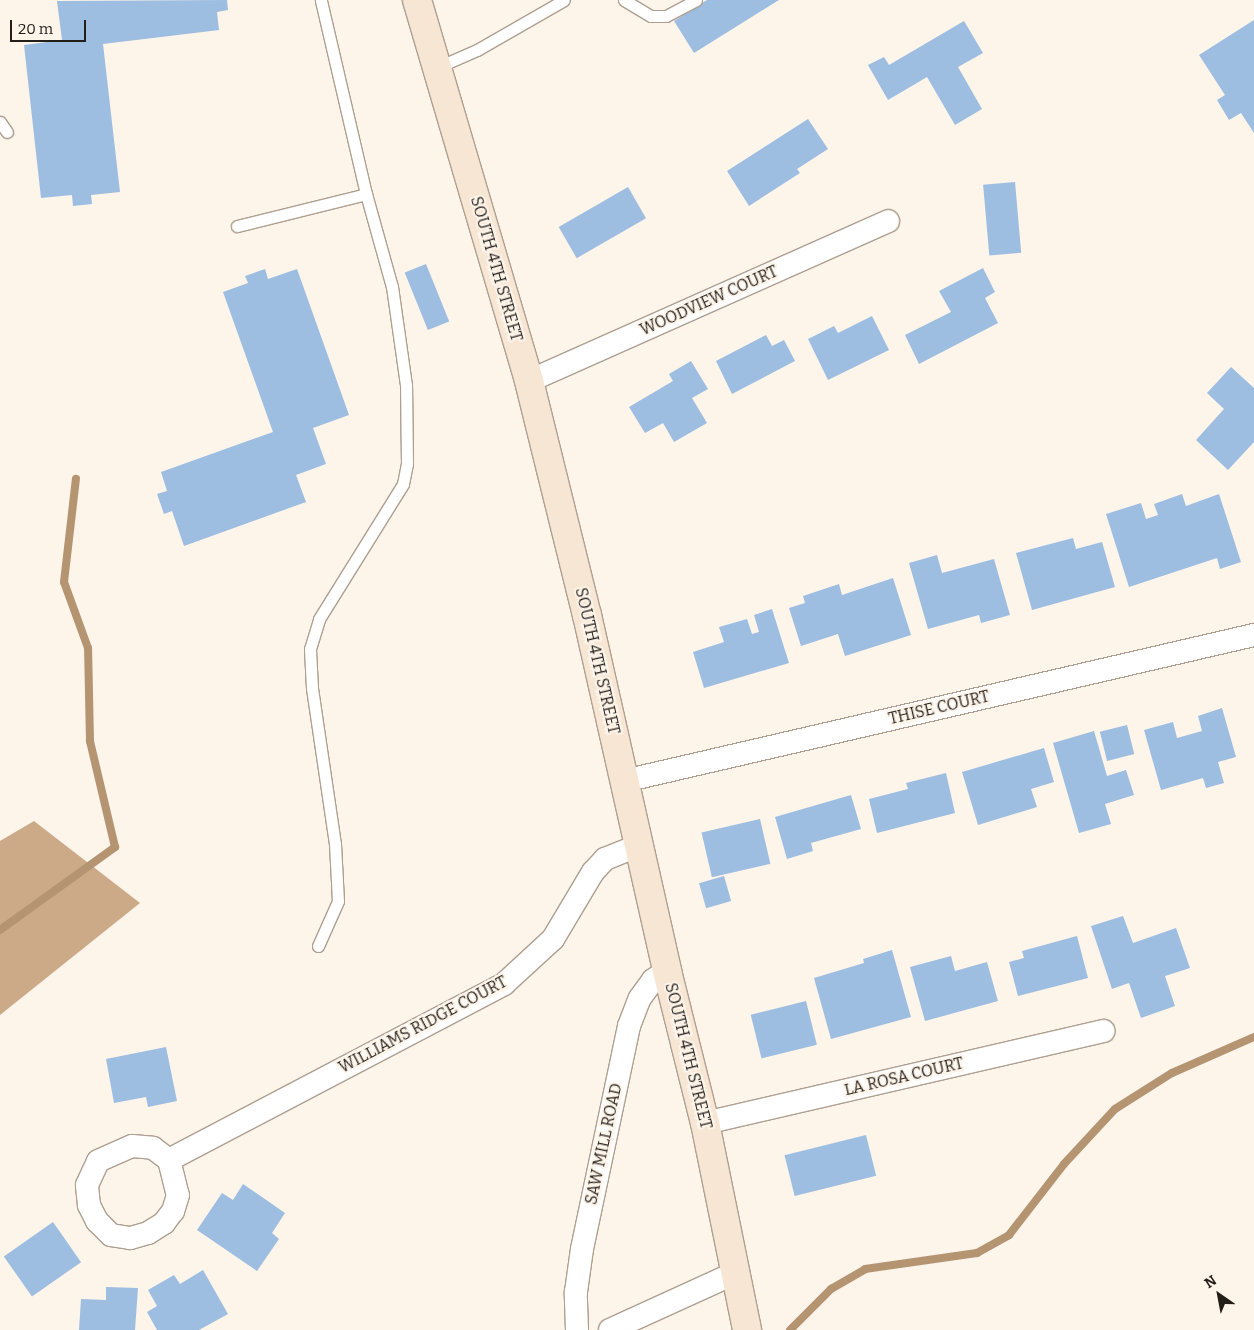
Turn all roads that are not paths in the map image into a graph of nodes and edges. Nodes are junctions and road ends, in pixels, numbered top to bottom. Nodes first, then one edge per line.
1 (321, 0) edge
2 (417, 0) edge
3 (564, 0) edge
4 (624, 0) edge
5 (696, 0) edge
6 (438, 67) junction
7 (0, 122) edge
8 (6, 132) dead end
9 (366, 194) junction
10 (888, 221) dead end
11 (237, 226) dead end
12 (529, 381) junction
13 (1254, 635) edge
14 (624, 781) junction
15 (638, 846) junction
16 (318, 946) dead end
17 (666, 971) junction
18 (1104, 1031) dead end
19 (705, 1122) junction
20 (169, 1160) junction
21 (735, 1273) junction
22 (577, 1330) edge
23 (610, 1330) edge
24 (747, 1330) edge

1 - 9 lane
2 - 6 main road, SOUTH 4TH STREET
3 - 6 lane
4 - 5 lane
6 - 12 main road, SOUTH 4TH STREET
7 - 8 lane
9 - 11 lane
9 - 16 lane
10 - 12 street, WOODVIEW COURT
12 - 14 main road, SOUTH 4TH STREET
13 - 14 street, THISE COURT
14 - 15 main road, SOUTH 4TH STREET
15 - 17 main road, SOUTH 4TH STREET
15 - 20 street, WILLIAMS RIDGE COURT
17 - 19 main road, SOUTH 4TH STREET
17 - 22 street, SAW MILL ROAD
18 - 19 street, LA ROSA COURT
19 - 21 main road, SOUTH 4TH STREET
20 - 20 street
21 - 23 street
21 - 24 main road, SOUTH 4TH STREET

